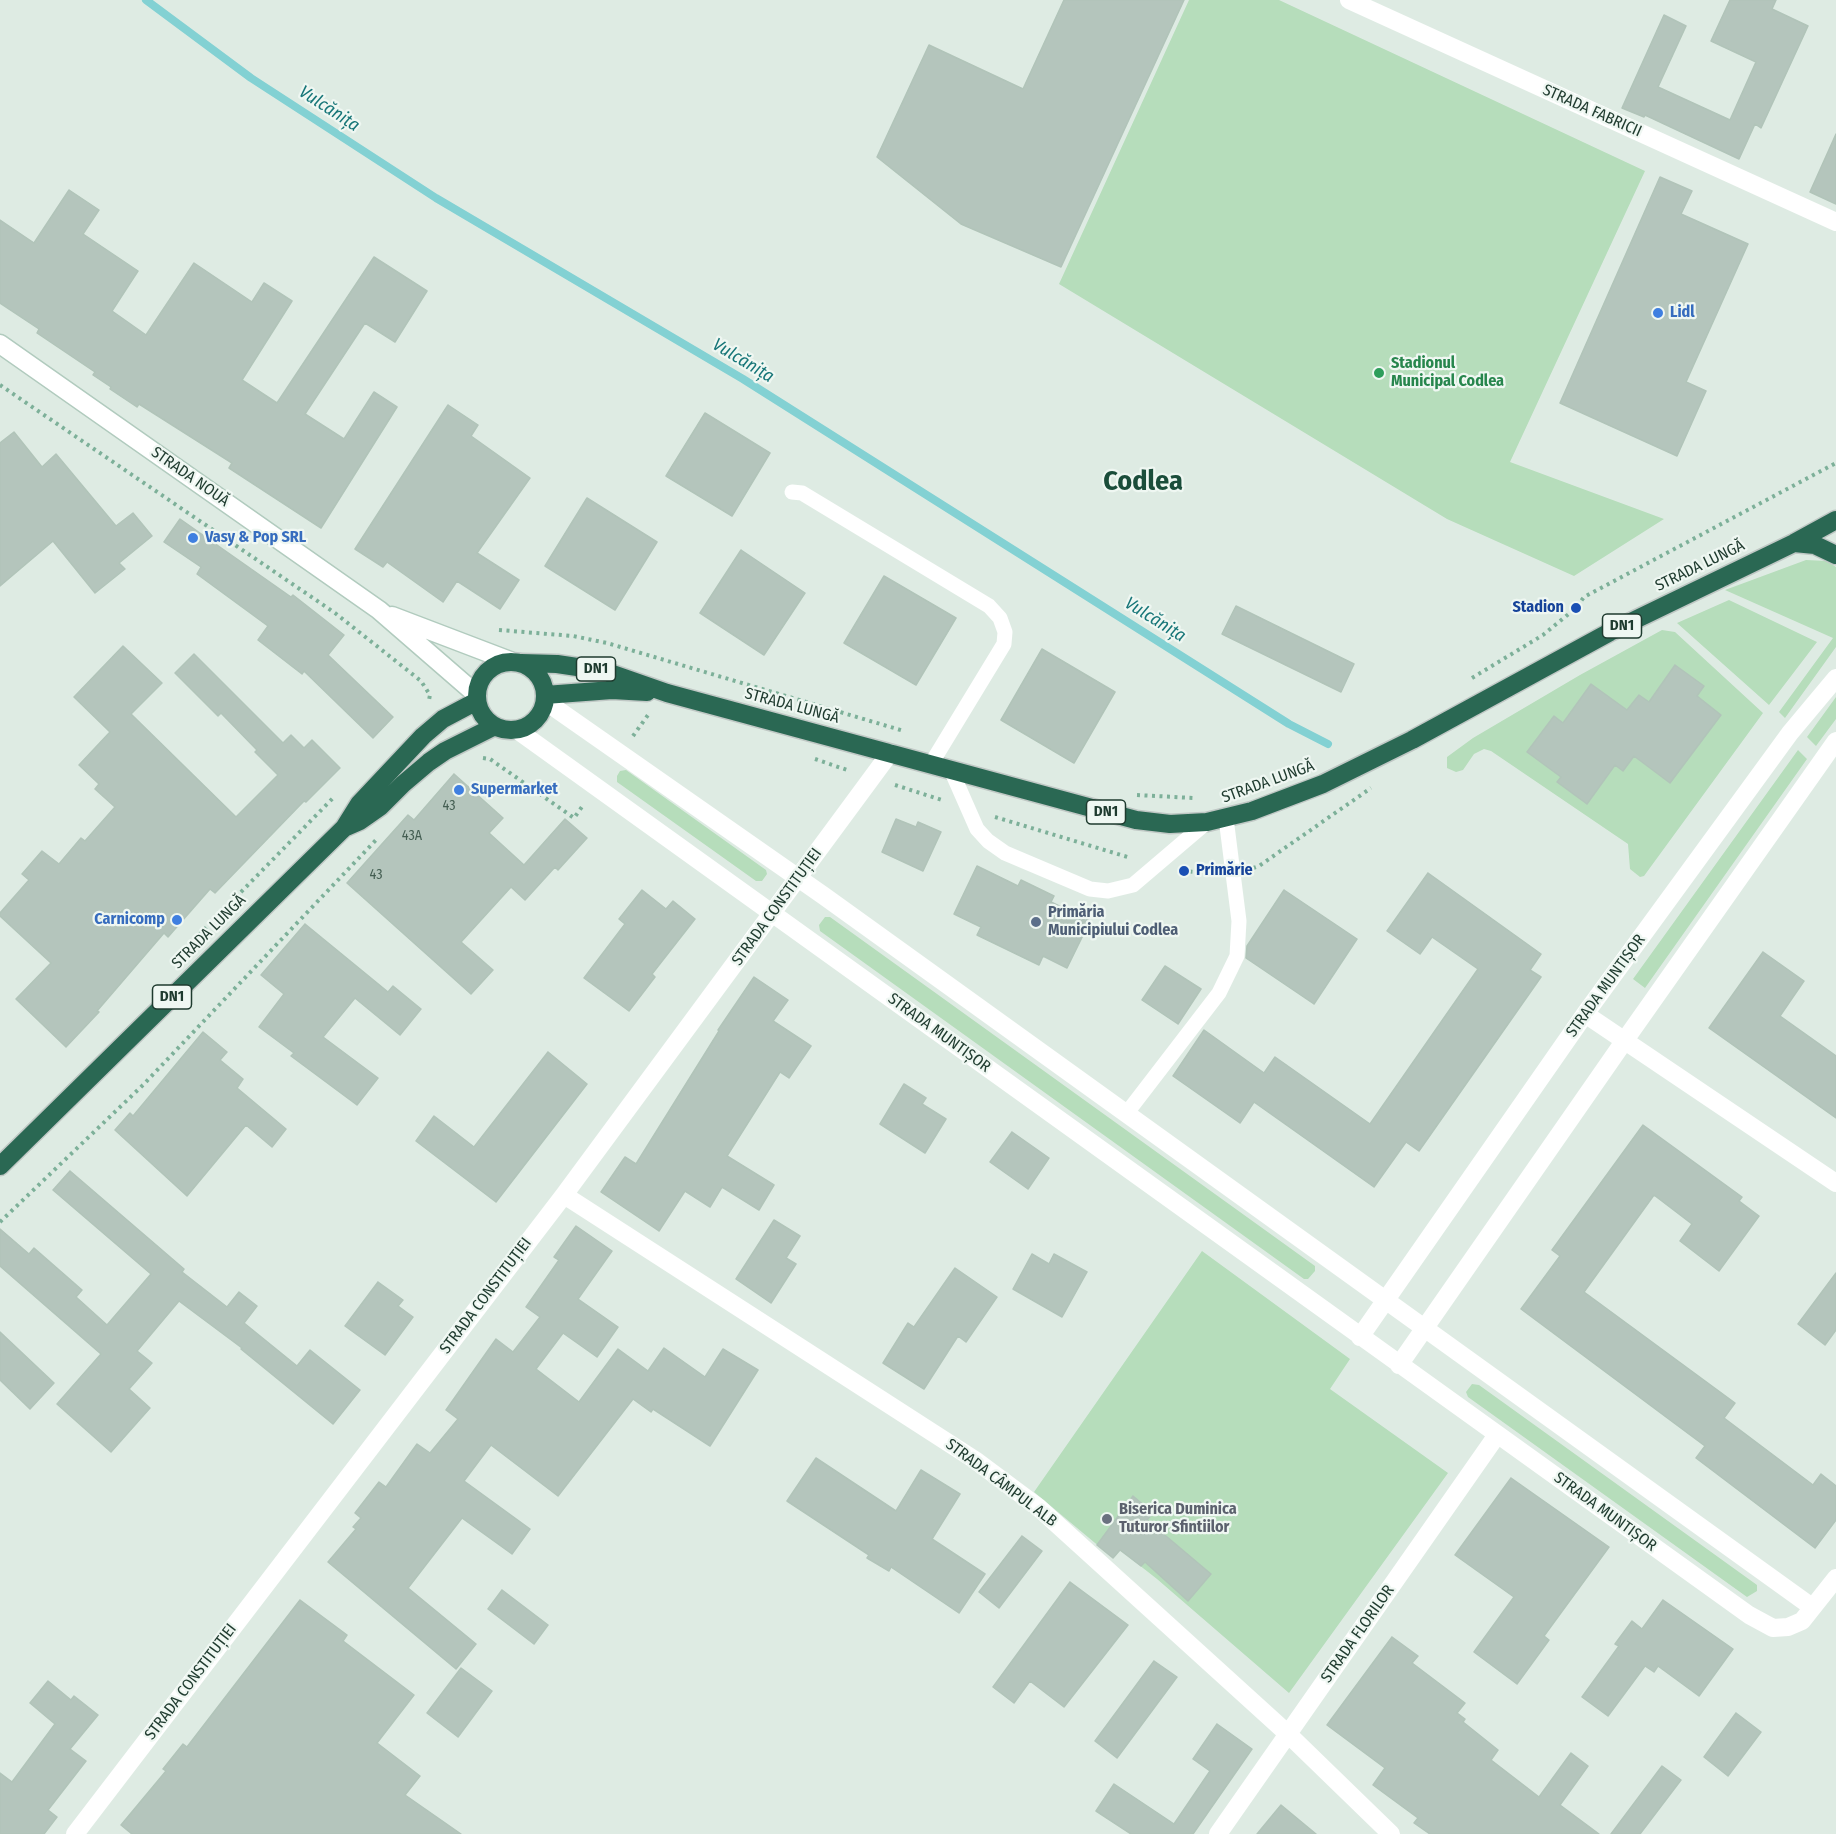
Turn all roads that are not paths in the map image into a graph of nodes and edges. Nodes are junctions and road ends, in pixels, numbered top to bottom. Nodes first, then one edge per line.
1 (1349, 0) edge
2 (1836, 222) edge
3 (0, 344) edge
4 (792, 492) dead end
5 (1836, 520) edge
6 (1794, 543) junction
7 (1836, 555) edge
8 (380, 610) junction
9 (515, 662) junction
10 (1836, 678) edge
11 (667, 693) junction
12 (477, 698) junction
13 (545, 698) junction
14 (495, 726) junction
15 (517, 730) junction
16 (1836, 741) edge
17 (890, 753) junction
18 (931, 764) junction
19 (951, 770) junction
20 (1226, 818) junction
21 (1207, 822) junction
22 (344, 828) junction
23 (798, 878) junction
24 (773, 913) junction
25 (1585, 1014) junction
26 (1625, 1040) junction
27 (1126, 1114) junction
28 (0, 1166) edge
29 (1836, 1183) edge
30 (564, 1195) junction
31 (1385, 1300) junction
32 (1424, 1328) junction
33 (1360, 1336) junction
34 (1400, 1365) junction
35 (1497, 1435) junction
36 (1836, 1578) edge
37 (1812, 1607) junction
38 (1288, 1734) junction
39 (75, 1834) edge
40 (1218, 1834) edge
41 (1391, 1834) edge

1 - 2 street, STRADA FABRICII
3 - 8 street, STRADA NOUĂ
4 - 18 lane
5 - 6 highway, STRADA LUNGĂ / DN1
6 - 7 highway
6 - 20 highway, STRADA LUNGĂ / DN1
8 - 9 street, STRADA NOUĂ
8 - 12 street, STRADA NOUĂ
9 - 11 highway, STRADA LUNGĂ / DN1
9 - 12 highway
9 - 13 highway
10 - 25 street, STRADA MUNTIȘOR
11 - 13 highway, STRADA LUNGĂ / DN1
11 - 17 highway, STRADA LUNGĂ / DN1
12 - 14 highway
12 - 22 highway, STRADA LUNGĂ / DN1
13 - 15 highway
13 - 23 street
14 - 15 highway
14 - 22 highway, STRADA LUNGĂ / DN1
15 - 24 street, STRADA MUNTIȘOR
16 - 26 street
17 - 18 highway, STRADA LUNGĂ / DN1
17 - 23 street, STRADA CONSTITUȚIEI
18 - 19 highway, STRADA LUNGĂ / DN1
19 - 21 highway, STRADA LUNGĂ / DN1
19 - 21 lane
20 - 21 highway, STRADA LUNGĂ / DN1
20 - 27 lane
22 - 28 highway, STRADA LUNGĂ / DN1
23 - 24 street, STRADA CONSTITUȚIEI
23 - 27 street
24 - 30 street, STRADA CONSTITUȚIEI
24 - 33 street, STRADA MUNTIȘOR
25 - 26 street
25 - 31 street, STRADA MUNTIȘOR
26 - 29 street
26 - 32 street
27 - 31 street
30 - 38 street, STRADA CÂMPUL ALB
30 - 39 street, STRADA CONSTITUȚIEI
31 - 32 street
31 - 33 street, STRADA MUNTIȘOR
32 - 34 street
32 - 37 street
33 - 34 street, STRADA MUNTIȘOR
34 - 35 street, STRADA MUNTIȘOR
35 - 37 street, STRADA MUNTIȘOR
35 - 38 street, STRADA FLORILOR
36 - 37 street, STRADA MUNTIȘOR
38 - 40 street, STRADA FLORILOR
38 - 41 street, STRADA CÂMPUL ALB

